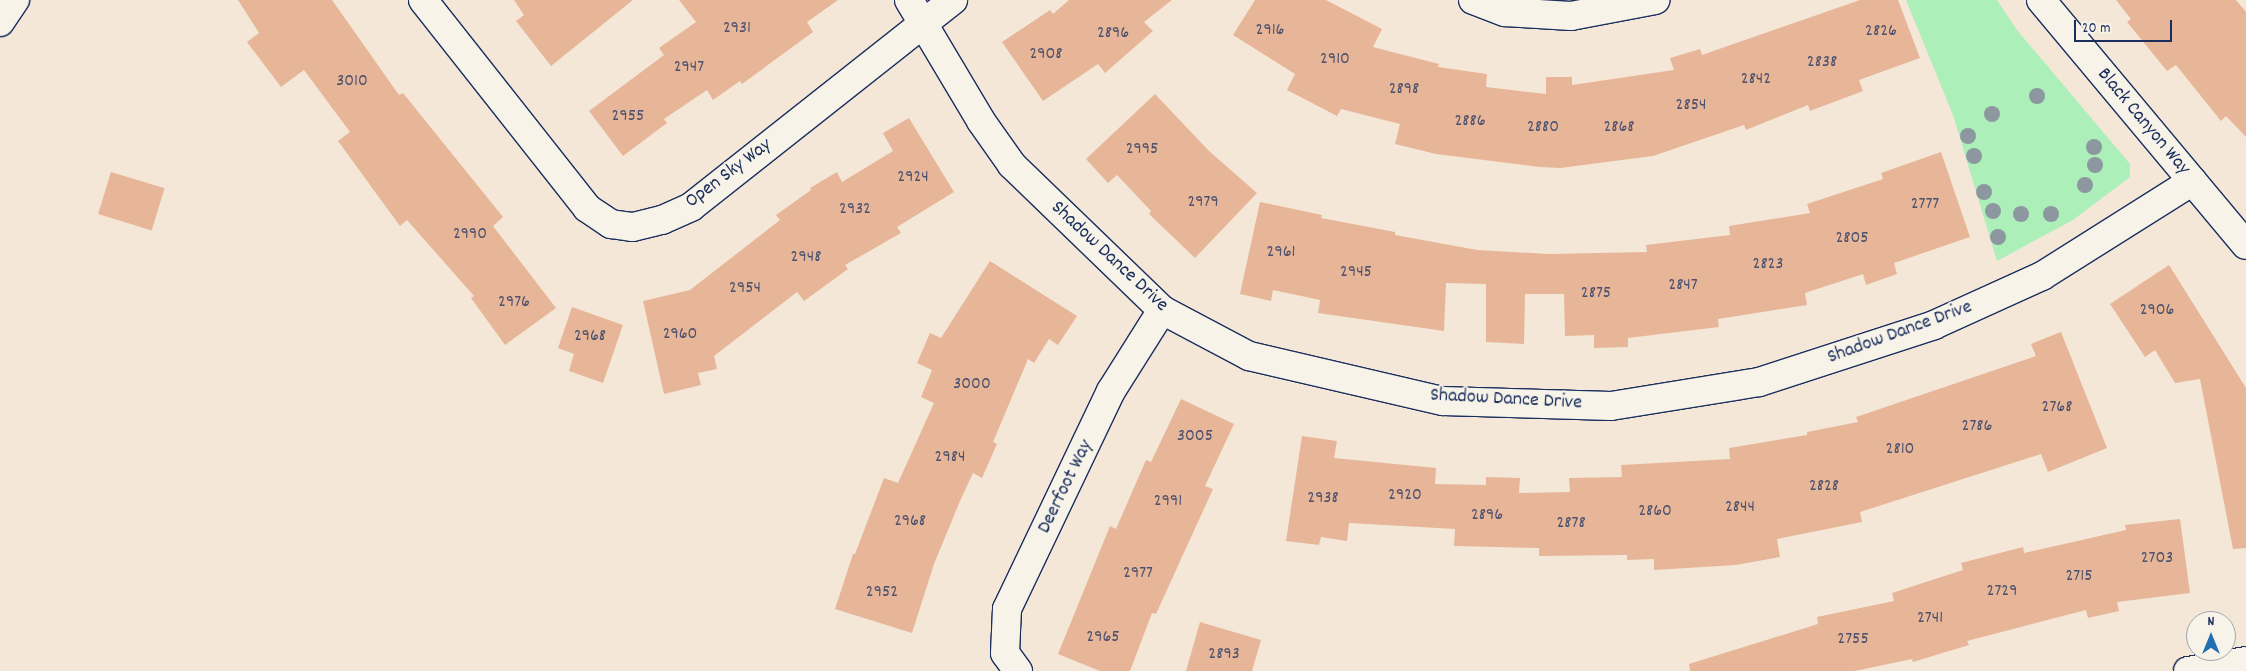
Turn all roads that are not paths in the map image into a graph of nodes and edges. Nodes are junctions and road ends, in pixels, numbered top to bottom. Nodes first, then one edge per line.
1 (15, 0) edge
2 (424, 0) edge
3 (909, 0) edge
4 (952, 0) edge
5 (1473, 0) edge
6 (1656, 0) edge
7 (2041, 0) edge
8 (0, 22) edge
9 (924, 23) junction
10 (2193, 181) junction
11 (2246, 244) edge
12 (1162, 310) junction
13 (2246, 661) edge
14 (1018, 671) edge
15 (2188, 671) edge

1 - 8 street
2 - 9 street, Open Sky Way
3 - 9 street
4 - 9 street, Open Sky Way
5 - 6 street
7 - 10 street, Black Canyon Way
9 - 12 street, Shadow Dance Drive
10 - 11 street, Black Canyon Way
10 - 12 street, Shadow Dance Drive
12 - 14 street, Deerfoot Way
13 - 15 street

